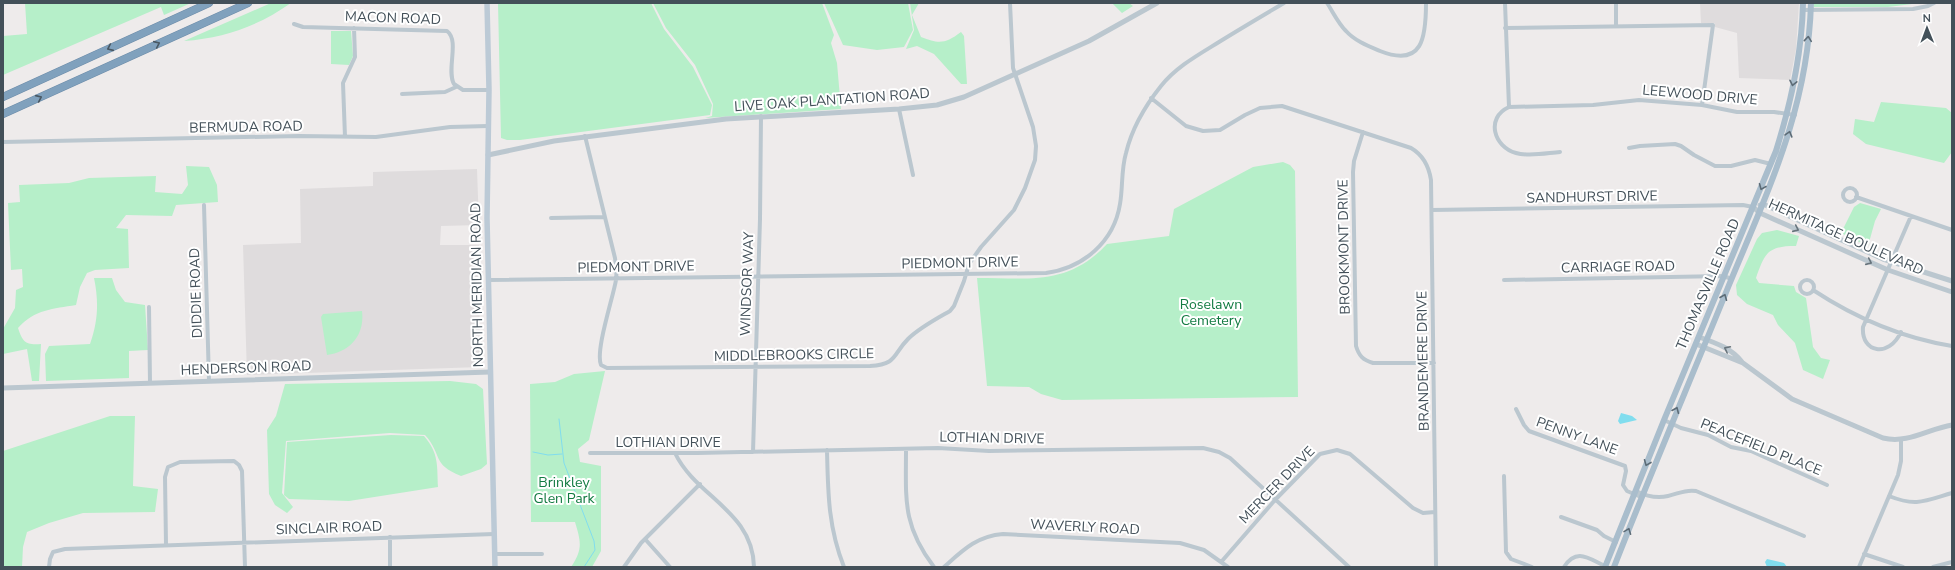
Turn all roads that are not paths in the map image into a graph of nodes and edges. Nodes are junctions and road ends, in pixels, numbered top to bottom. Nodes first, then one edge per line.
1 (209, 3) edge
2 (248, 3) edge
3 (487, 3) edge
4 (1010, 3) edge
5 (1156, 3) edge
6 (1284, 3) edge
7 (1327, 3) edge
8 (1426, 3) edge
9 (1505, 3) edge
10 (1616, 3) edge
11 (1803, 3) edge
12 (1811, 3) edge
13 (1934, 3) edge
14 (1803, 10) junction
15 (1811, 10) junction
16 (294, 24) dead end
17 (1616, 26) junction
18 (354, 28) junction
19 (1505, 28) junction
20 (1015, 75) junction
21 (456, 87) junction
22 (489, 90) junction
23 (402, 94) dead end
24 (3, 97) edge
25 (1151, 98) junction
26 (1702, 105) junction
27 (1508, 107) junction
28 (898, 109) junction
29 (1787, 113) junction
30 (3, 114) edge
31 (1794, 115) junction
32 (761, 116) junction
33 (488, 126) junction
34 (1363, 132) junction
35 (585, 136) junction
36 (345, 138) junction
37 (3, 142) edge
38 (1629, 148) dead end
39 (1560, 152) dead end
40 (488, 155) junction
41 (1771, 164) junction
42 (913, 175) dead end
43 (1856, 197) dead end
44 (1764, 204) junction
45 (204, 205) dead end
46 (1753, 207) junction
47 (1432, 210) junction
48 (1760, 213) junction
49 (1911, 216) junction
50 (551, 218) dead end
51 (604, 218) junction
52 (1952, 230) edge
53 (1892, 262) junction
54 (1888, 270) junction
55 (965, 274) junction
56 (1723, 276) junction
57 (757, 277) junction
58 (616, 278) junction
59 (1732, 279) junction
60 (488, 280) junction
61 (1504, 280) dead end
62 (1952, 281) edge
63 (1812, 290) dead end
64 (1952, 292) edge
65 (149, 307) dead end
66 (1867, 319) junction
67 (1901, 332) junction
68 (1699, 336) junction
69 (1707, 340) junction
70 (1696, 344) junction
71 (1952, 346) edge
72 (1704, 347) junction
73 (1434, 363) junction
74 (1743, 363) junction
75 (756, 367) junction
76 (490, 372) junction
77 (210, 381) junction
78 (150, 383) junction
79 (3, 385) edge
80 (3, 388) edge
81 (1516, 409) dead end
82 (1664, 420) junction
83 (1671, 423) junction
84 (1952, 425) edge
85 (1901, 440) junction
86 (906, 449) junction
87 (827, 450) junction
88 (753, 452) junction
89 (590, 453) dead end
90 (675, 453) junction
91 (1504, 476) dead end
92 (700, 484) junction
93 (1827, 485) dead end
94 (1952, 493) edge
95 (1638, 494) junction
96 (1889, 496) junction
97 (1275, 500) junction
98 (1435, 512) junction
99 (1561, 517) dead end
100 (494, 534) junction
101 (1804, 536) dead end
102 (390, 537) junction
103 (645, 539) junction
104 (244, 541) junction
105 (1616, 542) junction
106 (166, 544) junction
107 (494, 554) junction
108 (542, 554) dead end
109 (1864, 554) junction
110 (1222, 561) junction
111 (1952, 562) edge
112 (49, 567) edge
113 (245, 567) edge
114 (390, 567) edge
115 (495, 567) edge
116 (624, 567) edge
117 (670, 567) edge
118 (754, 567) edge
119 (844, 567) edge
120 (934, 567) edge
121 (944, 567) edge
122 (1228, 567) edge
123 (1349, 567) edge
124 (1436, 567) edge
125 (1532, 567) edge
126 (1564, 567) edge
127 (1606, 567) edge
128 (1614, 567) edge
129 (1859, 567) edge
130 (1903, 567) edge
131 (1933, 567) edge

1 -> 24 highway
30 -> 2 highway
3 - 22 main road, NORTH MERIDIAN ROAD
4 - 20 street, MIDDLEBROOKS CIRCLE
5 - 20 street, LIVE OAK PLANTATION ROAD
6 - 25 street, PIEDMONT DRIVE
7 - 8 street
9 - 19 street
10 - 17 street
11 - 14 main road, THOMASVILLE ROAD
12 - 15 main road, THOMASVILLE ROAD
13 - 15 street
14 - 15 street
14 -> 29 main road, THOMASVILLE ROAD
31 -> 15 main road, THOMASVILLE ROAD
16 - 18 street, MACON ROAD
17 - 19 street
17 - 26 street
18 - 21 street, MACON ROAD
18 - 36 street
19 - 27 street
20 - 28 street, LIVE OAK PLANTATION ROAD
20 - 55 street, MIDDLEBROOKS CIRCLE
21 - 22 street
21 - 23 street
22 - 33 main road, NORTH MERIDIAN ROAD
25 - 34 street
25 - 55 street, PIEDMONT DRIVE
26 - 27 street, LEEWOOD DRIVE
26 - 29 street, LEEWOOD DRIVE
27 - 39 street
28 - 32 street, LIVE OAK PLANTATION ROAD
28 - 42 street
29 - 31 street, LEEWOOD DRIVE
29 - 41 main road, THOMASVILLE ROAD
44 -> 31 main road, THOMASVILLE ROAD
32 - 35 street, LIVE OAK PLANTATION ROAD
32 - 57 street, WINDSOR WAY
33 - 36 street, BERMUDA ROAD
33 - 40 main road, NORTH MERIDIAN ROAD
34 - 47 street, BRANDEMERE DRIVE
34 - 73 street, BROOKMONT DRIVE
35 - 40 street, LIVE OAK PLANTATION ROAD
35 - 51 street, MIDDLEBROOKS CIRCLE
36 - 37 street, BERMUDA ROAD
38 - 41 street
40 - 60 main road, NORTH MERIDIAN ROAD
41 -> 46 main road, THOMASVILLE ROAD
43 - 49 street
44 - 46 street, HERMITAGE BOULEVARD
44 - 48 main road, THOMASVILLE ROAD
44 - 53 street, HERMITAGE BOULEVARD
45 - 77 street, DIDDIE ROAD
46 - 47 street, SANDHURST DRIVE
46 - 48 street, HERMITAGE BOULEVARD
46 - 56 main road, THOMASVILLE ROAD
47 - 73 street, BRANDEMERE DRIVE
48 -> 54 street, HERMITAGE BOULEVARD
48 - 59 main road, THOMASVILLE ROAD
49 - 52 street
49 - 53 street
50 - 51 street
51 - 58 street, MIDDLEBROOKS CIRCLE
53 - 54 street
53 - 62 street, HERMITAGE BOULEVARD
54 - 64 street, HERMITAGE BOULEVARD
54 - 66 street
55 - 57 street, PIEDMONT DRIVE
55 - 75 street, MIDDLEBROOKS CIRCLE
56 - 59 street, CARRIAGE ROAD
56 - 61 street, CARRIAGE ROAD
56 - 68 main road, THOMASVILLE ROAD
57 - 58 street, PIEDMONT DRIVE
57 - 75 street, WINDSOR WAY
58 - 60 street, PIEDMONT DRIVE
58 - 75 street, MIDDLEBROOKS CIRCLE
69 -> 59 main road, THOMASVILLE ROAD
60 - 76 main road, NORTH MERIDIAN ROAD
63 - 66 street
65 - 78 street
66 - 67 street
66 - 67 street
67 - 71 street
68 - 69 street
68 - 70 main road, THOMASVILLE ROAD
69 - 72 main road, THOMASVILLE ROAD
74 -> 69 street
70 - 72 street
70 - 82 main road, THOMASVILLE ROAD
72 - 74 street
83 -> 72 main road, THOMASVILLE ROAD
73 - 98 street, BRANDEMERE DRIVE
74 - 85 street
75 - 88 street, WINDSOR WAY
76 - 77 street, HENDERSON ROAD
76 - 100 main road, NORTH MERIDIAN ROAD
77 - 78 street, HENDERSON ROAD
78 - 80 street, HENDERSON ROAD
79 - 80 street
81 - 95 street, PENNY LANE
82 - 83 street, PEACEFIELD PLACE
82 -> 95 main road, THOMASVILLE ROAD
83 - 93 street, PEACEFIELD PLACE
83 - 95 main road, THOMASVILLE ROAD
84 - 85 street
85 - 96 street
86 - 87 street, LOTHIAN DRIVE
86 - 97 street, LOTHIAN DRIVE
86 - 120 street
87 - 88 street, LOTHIAN DRIVE
87 - 119 street
88 - 90 street, LOTHIAN DRIVE
89 - 90 street, LOTHIAN DRIVE
90 - 92 street
91 - 125 street
92 - 103 street
92 - 118 street
94 - 96 street
95 - 101 street
95 - 105 main road, THOMASVILLE ROAD
128 -> 95 main road, THOMASVILLE ROAD
96 - 109 street
97 - 98 street, MERCER DRIVE
97 - 110 street, MERCER DRIVE
97 - 123 street, LOTHIAN DRIVE
98 - 124 street, BRANDEMERE DRIVE
99 - 105 street
100 - 102 street, SINCLAIR ROAD
100 - 107 main road, NORTH MERIDIAN ROAD
102 - 104 street, SINCLAIR ROAD
102 - 114 street
103 - 116 street
103 - 117 street
104 - 106 street, SINCLAIR ROAD
104 - 106 street
104 - 113 street
105 - 127 main road, THOMASVILLE ROAD
106 - 112 street, SINCLAIR ROAD
107 - 108 street
107 - 115 main road, NORTH MERIDIAN ROAD
109 - 129 street
109 - 130 street
110 - 121 street, WAVERLY ROAD
110 - 122 street, WAVERLY ROAD
111 - 131 street
126 - 127 street

